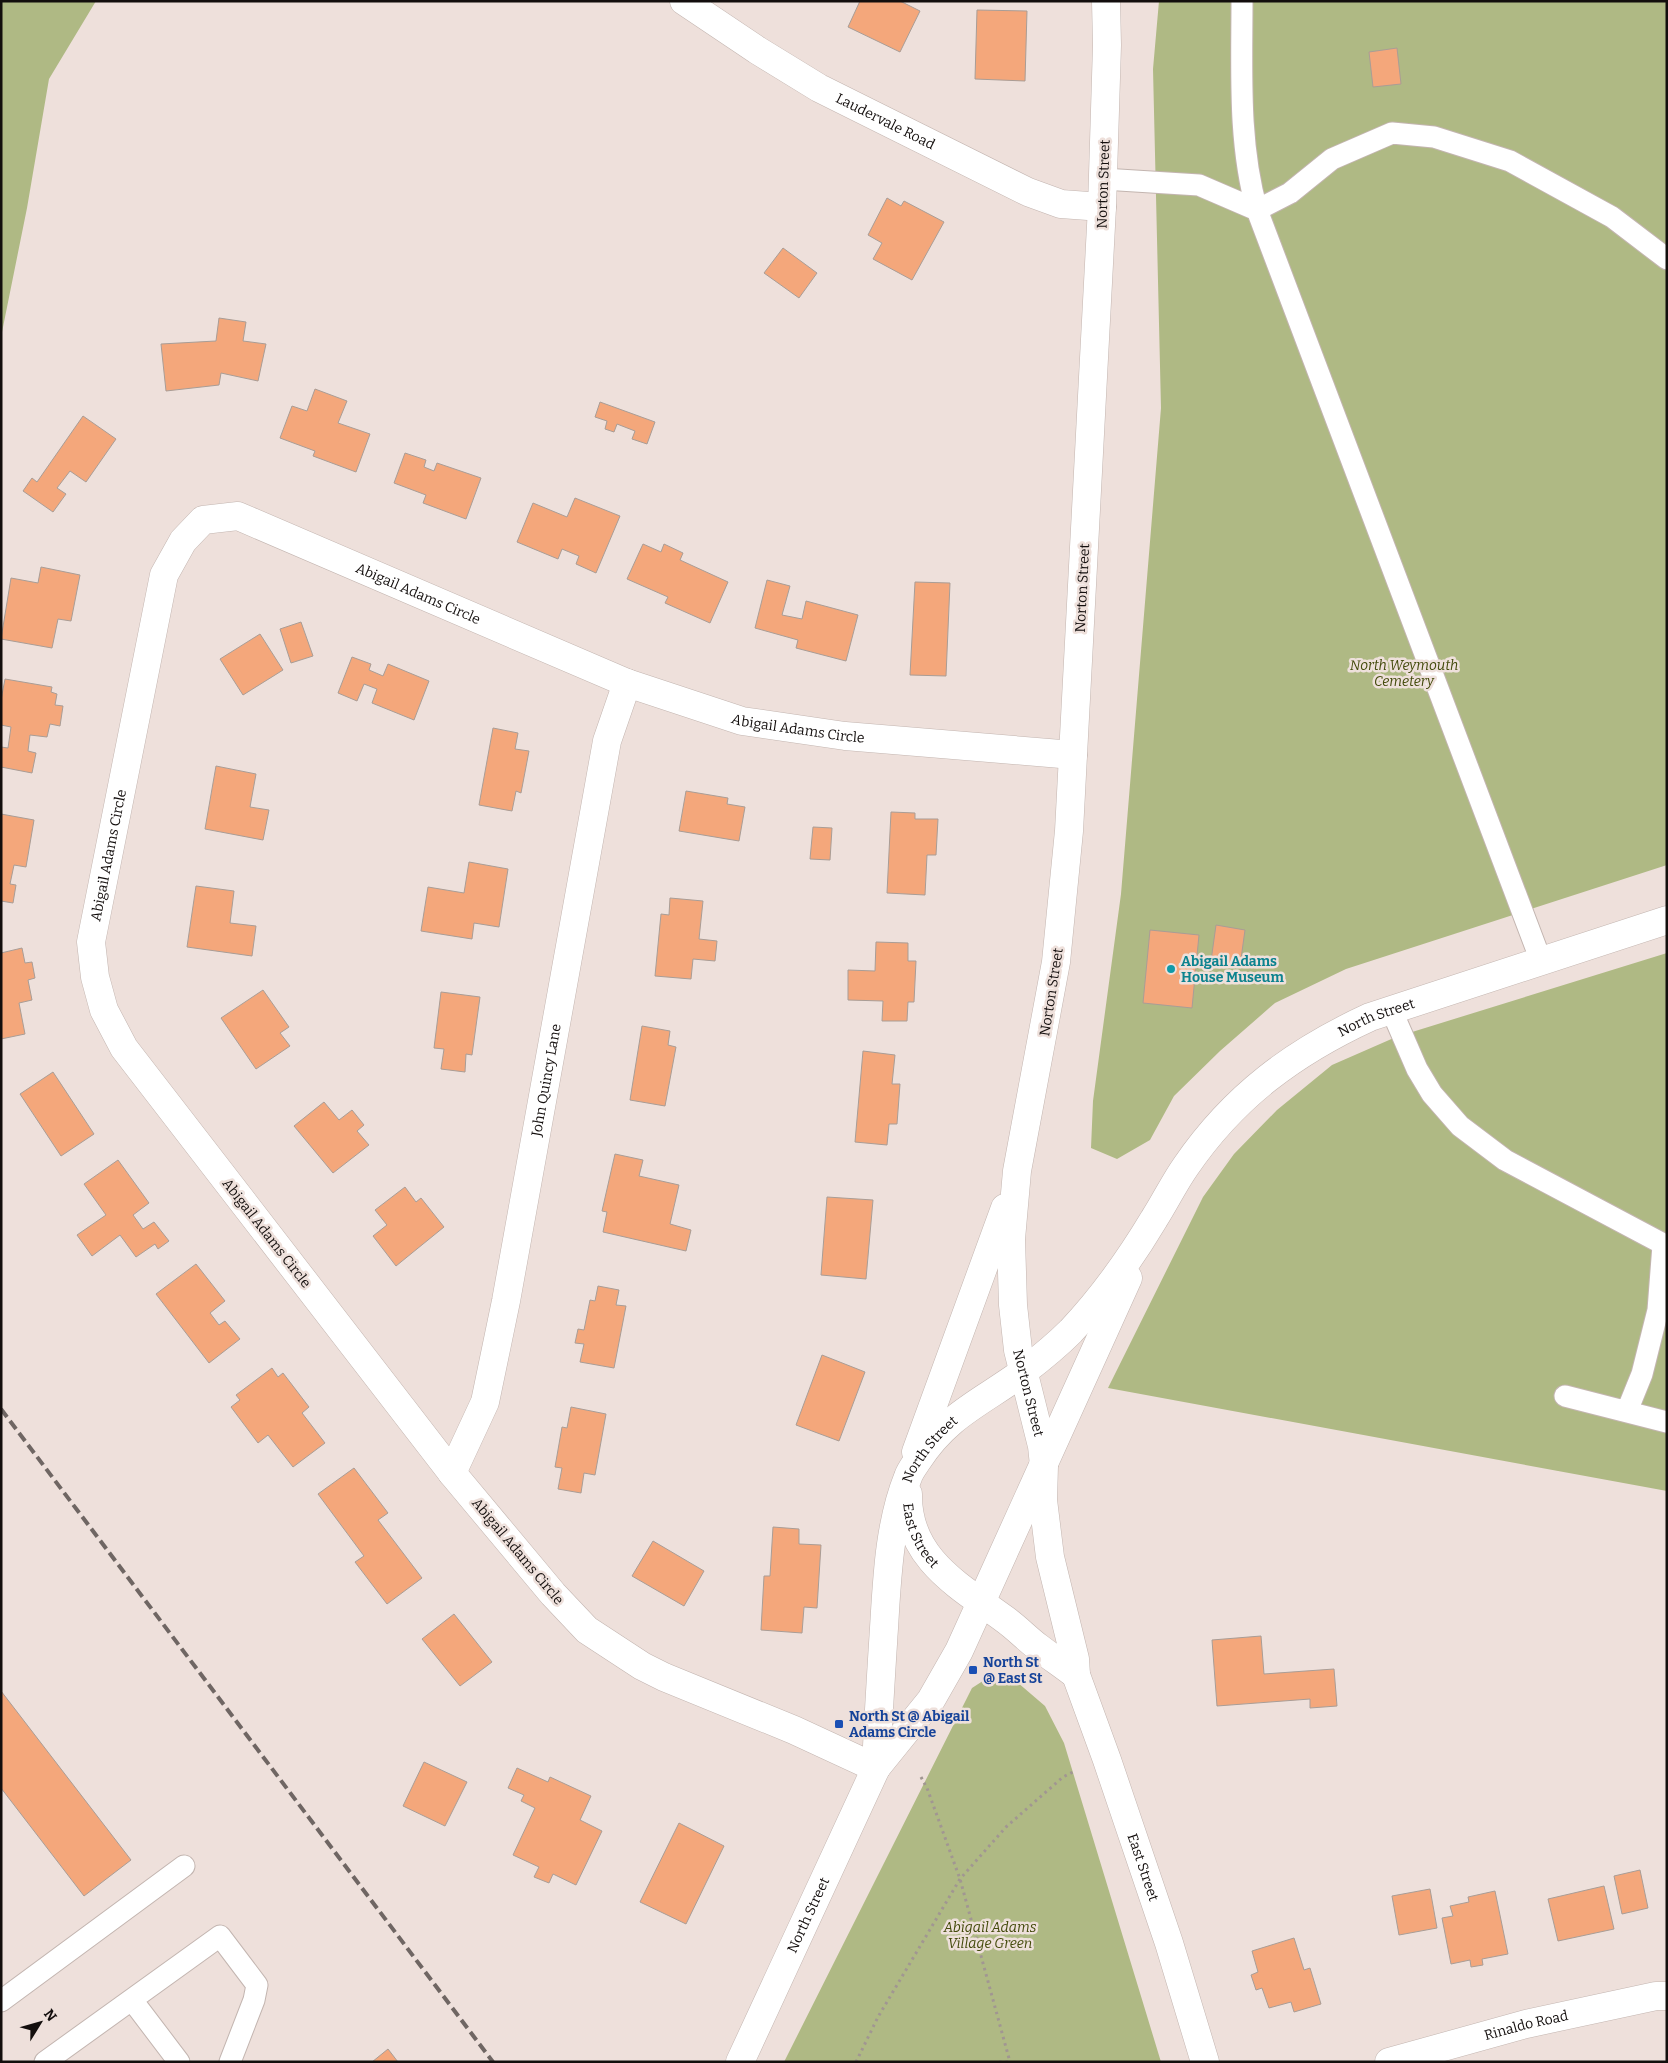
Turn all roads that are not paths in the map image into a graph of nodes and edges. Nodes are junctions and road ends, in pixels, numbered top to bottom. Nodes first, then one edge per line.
1 (684, 1) edge
2 (1106, 1) edge
3 (1242, 1) edge
4 (1103, 179) junction
5 (1102, 207) junction
6 (1257, 210) junction
7 (1667, 258) edge
8 (627, 682) junction
9 (1073, 755) junction
10 (1667, 920) edge
11 (1541, 960) junction
12 (1391, 1009) junction
13 (1017, 1171) junction
14 (1155, 1218) junction
15 (1665, 1245) edge
16 (1023, 1372) junction
17 (1565, 1396) dead end
18 (1627, 1411) junction
19 (1667, 1422) edge
20 (1044, 1465) junction
21 (452, 1473) junction
22 (908, 1475) junction
23 (982, 1602) junction
24 (1076, 1674) junction
25 (876, 1768) junction
26 (184, 1866) dead end
27 (1667, 1996) edge
28 (132, 2000) junction
29 (1, 2001) edge
30 (45, 2062) edge
31 (179, 2062) edge
32 (230, 2062) edge
33 (740, 2062) edge
34 (1204, 2062) edge
35 (1388, 2062) edge

1 - 5 street, Laudervale Road
2 - 4 street, Norton Street
3 - 6 lane
4 - 5 street, Norton Street
4 - 6 lane
5 - 9 street, Norton Street
6 - 7 lane
6 - 11 lane
8 - 9 street, Abigail Adams Circle
8 - 21 street, John Quincy Lane
8 - 21 street, Abigail Adams Circle
9 - 13 street, Norton Street
10 - 11 street, North Street
11 - 12 street, North Street
12 - 14 street, North Street
12 - 15 lane
13 - 16 street, Norton Street
13 - 22 street, Norton Street
14 - 16 street, North Street
14 - 20 street, North Street
15 - 18 lane
16 - 20 street, Norton Street
16 - 22 street, North Street
17 - 18 lane
18 - 19 lane
20 - 23 street, North Street
20 - 24 street, East Street
21 - 25 street, Abigail Adams Circle
22 - 23 street, East Street
22 - 25 street, North Street
23 - 24 street, East Street
23 - 25 street, North Street
24 - 34 street, East Street
25 - 33 street, North Street
26 - 29 lane
27 - 35 street, Rinaldo Road
28 - 30 lane
28 - 31 lane
28 - 32 lane

